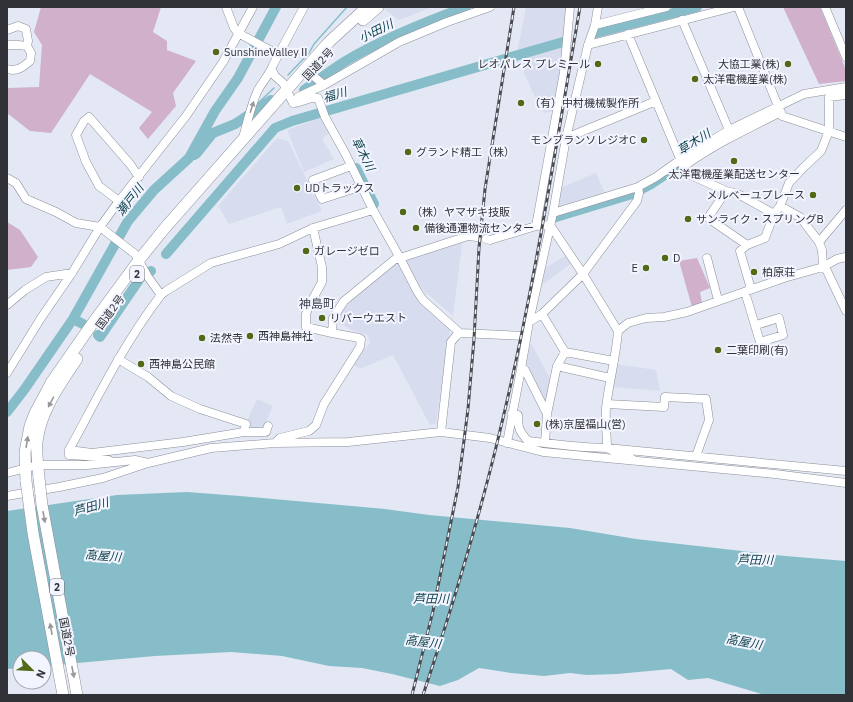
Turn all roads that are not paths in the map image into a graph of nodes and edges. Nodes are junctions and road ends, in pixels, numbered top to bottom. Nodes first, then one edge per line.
1 (226, 7) edge
2 (252, 7) edge
3 (304, 7) edge
4 (367, 7) edge
5 (378, 7) edge
6 (490, 7) edge
7 (570, 7) edge
8 (598, 7) edge
9 (666, 7) edge
10 (734, 7) edge
11 (738, 7) edge
12 (825, 7) edge
13 (682, 20) junction
14 (595, 25) junction
15 (7, 30) edge
16 (239, 33) junction
17 (628, 34) junction
18 (843, 41) edge
19 (7, 45) edge
20 (588, 45) junction
21 (27, 46) junction
22 (277, 53) junction
23 (846, 57) edge
24 (7, 69) edge
25 (272, 70) junction
26 (315, 78) junction
27 (846, 87) edge
28 (829, 93) junction
29 (846, 95) edge
30 (289, 96) junction
31 (656, 101) junction
32 (780, 110) junction
33 (729, 130) junction
34 (829, 130) junction
35 (846, 137) edge
36 (242, 138) junction
37 (566, 138) junction
38 (681, 163) junction
39 (351, 166) junction
40 (139, 177) junction
41 (7, 178) edge
42 (362, 186) junction
43 (638, 189) junction
44 (726, 191) junction
45 (119, 201) junction
46 (780, 206) junction
47 (373, 210) junction
48 (846, 210) edge
49 (553, 213) junction
50 (774, 214) junction
51 (550, 225) junction
52 (536, 226) junction
53 (102, 228) junction
54 (313, 228) junction
55 (477, 237) dead end
56 (486, 239) dead end
57 (819, 242) junction
58 (747, 245) junction
59 (399, 257) junction
60 (846, 257) edge
61 (707, 258) dead end
62 (142, 265) junction
63 (823, 267) junction
64 (72, 273) junction
65 (583, 274) junction
66 (748, 291) junction
67 (162, 295) junction
68 (718, 300) junction
69 (7, 305) edge
70 (846, 311) edge
71 (542, 314) junction
72 (529, 322) junction
73 (756, 325) dead end
74 (618, 331) junction
75 (332, 333) junction
76 (460, 333) junction
77 (526, 336) junction
78 (565, 352) junction
79 (118, 359) junction
80 (614, 361) junction
81 (557, 366) junction
82 (522, 369) junction
83 (7, 373) edge
84 (610, 378) junction
85 (607, 404) junction
86 (512, 413) junction
87 (548, 414) junction
88 (268, 426) dead end
89 (244, 432) junction
90 (441, 432) junction
91 (275, 443) junction
92 (507, 443) junction
93 (545, 443) junction
94 (211, 448) junction
95 (577, 448) junction
96 (607, 448) junction
97 (69, 450) junction
98 (543, 452) junction
99 (696, 456) junction
100 (722, 459) junction
101 (640, 462) junction
102 (116, 463) junction
103 (148, 463) junction
104 (38, 465) junction
105 (683, 466) junction
106 (811, 467) junction
107 (25, 468) junction
108 (846, 471) edge
109 (7, 473) edge
110 (775, 474) junction
111 (846, 483) edge
112 (7, 496) edge
113 (63, 695) edge
114 (77, 695) edge

1 - 16 street
2 - 16 street
3 - 22 street
4 - 26 highway, 国道2号 / 2
5 - 26 highway, 国道2号 / 2
6 - 26 street
7 - 52 street
8 - 14 street
9 - 14 street
10 - 13 street
11 - 32 street
12 - 18 street
13 - 17 street
13 - 33 street
14 - 20 street
15 - 21 street
16 - 22 street
16 - 40 street
17 - 20 street
17 - 31 street
18 - 23 street
19 - 21 street
20 - 37 street
21 - 24 street
22 - 25 street
25 - 30 street
36 -> 25 street
26 - 30 highway, 国道2号 / 2
26 - 30 street
27 - 28 street
28 - 29 street
28 - 32 street
28 - 34 street
30 - 36 highway, 国道2号 / 2
30 - 39 street
30 - 62 highway, 国道2号 / 2
31 - 37 street
31 - 38 street
32 - 33 street
32 - 34 street
32 - 38 street
33 - 38 street
34 - 35 street
34 - 46 street
36 - 62 highway, 国道2号 / 2
37 - 49 street
38 - 43 street
38 - 44 street
39 - 42 street
39 - 42 street
40 - 45 street
40 - 45 street
41 - 53 street
42 - 47 street
43 - 49 street
43 - 65 street
44 - 50 street
44 - 58 street
45 - 53 street
46 - 50 street
46 - 57 street
47 - 54 street
47 - 59 street
48 - 57 street
49 - 51 street
50 - 58 street
51 - 52 street
51 - 65 street
51 - 72 street
52 - 56 street
53 - 62 street
53 - 64 street
54 - 67 street
54 - 75 street
55 - 59 street
57 - 63 street
58 - 66 street
59 - 75 street
59 - 76 street
60 - 63 street
61 - 68 street
62 - 67 street
62 -> 104 highway, 国道2号 / 2
107 -> 62 highway, 国道2号 / 2
63 - 66 street
63 - 70 street
64 - 69 street
64 - 83 street
65 - 71 street
65 - 74 street
66 - 68 street
66 - 73 street
67 - 79 street
68 - 74 street
71 - 72 street
71 - 78 street
72 - 77 street
74 - 80 street
75 - 91 street
76 - 77 street
76 - 90 street
77 - 82 street
78 - 80 street
78 - 81 street
79 - 89 street
79 - 97 street
80 - 84 street
81 - 84 street
81 - 87 street
82 - 86 street
82 - 87 street
84 - 85 street
85 - 96 street
85 - 99 street
86 - 92 street
86 - 93 street
87 - 93 street
88 - 89 street
89 - 94 street
89 - 97 street
90 - 91 street
90 - 92 street
91 - 94 street
92 - 98 street
93 - 95 street
94 - 103 street
95 - 96 street
95 - 98 street
96 - 99 street
96 - 101 street
97 - 102 street
98 - 101 street
99 - 100 street
100 - 105 street
100 - 106 street
101 - 105 street
102 - 103 street
102 - 104 street
103 - 112 street
104 - 107 street
104 -> 114 highway, 国道2号 / 2, bridge
105 - 110 street
106 - 108 street
106 - 110 street
107 - 109 street
113 -> 107 highway, 国道2号 / 2, bridge
110 - 111 street

